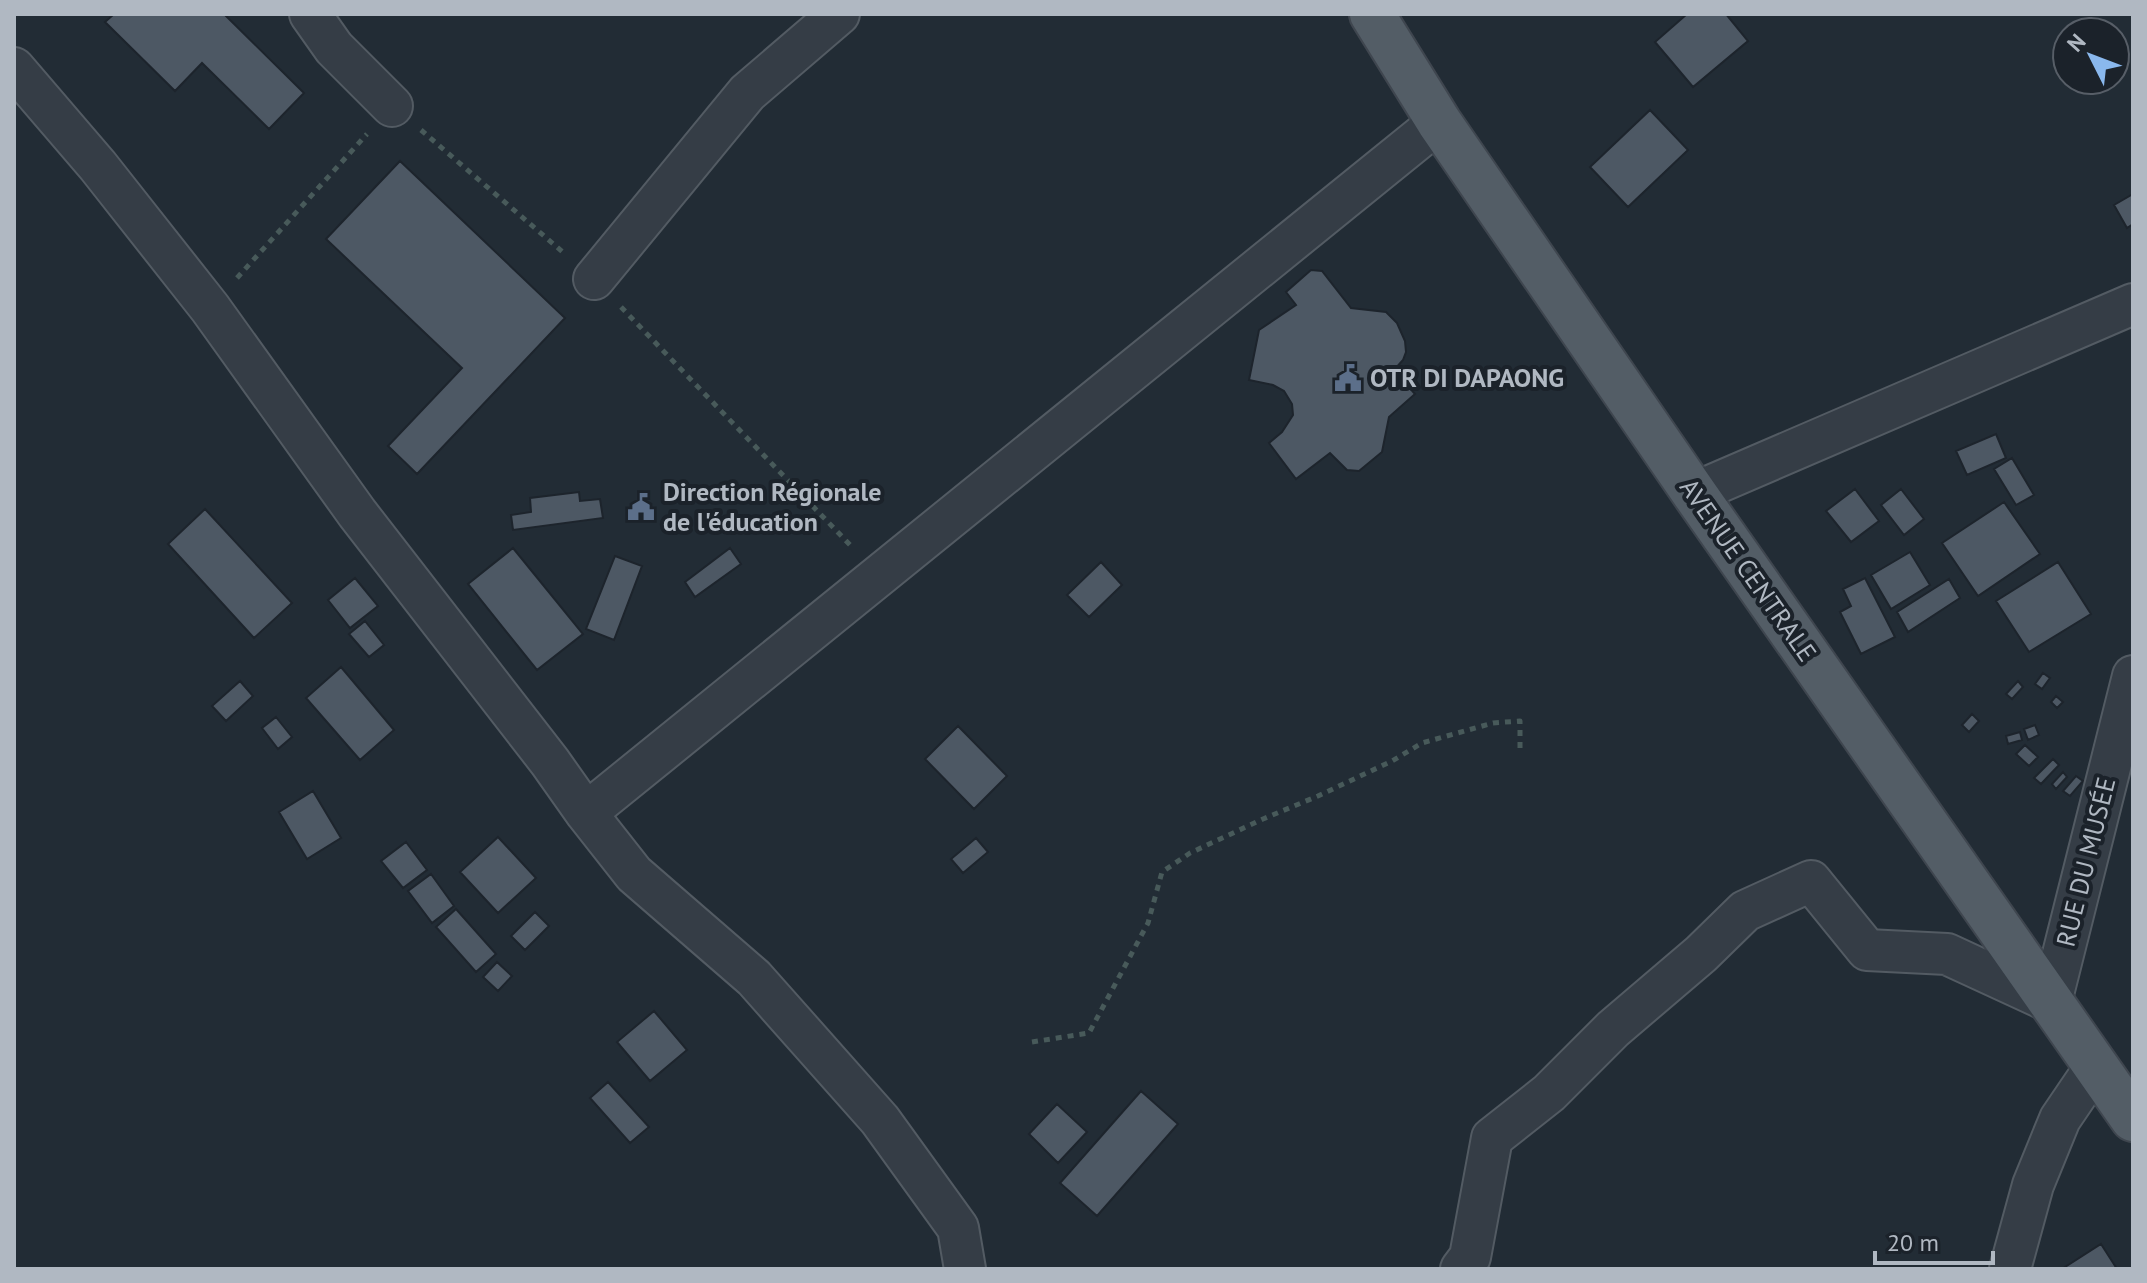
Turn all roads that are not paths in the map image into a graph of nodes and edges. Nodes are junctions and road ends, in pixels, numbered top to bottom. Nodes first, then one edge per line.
1 (310, 14) edge
2 (839, 14) edge
3 (1372, 14) edge
4 (14, 68) edge
5 (392, 106) road end
6 (1439, 122) junction
7 (594, 279) road end
8 (2133, 304) edge
9 (1694, 493) junction
10 (2133, 676) edge
11 (586, 813) junction
12 (2051, 1002) junction
13 (2096, 1066) junction
14 (2133, 1119) edge
15 (965, 1269) edge
16 (1461, 1269) edge
17 (2010, 1269) edge

1 - 5 street
2 - 7 street
3 - 6 main road, AVENUE CENTRALE
4 - 11 street
6 - 9 main road, AVENUE CENTRALE
6 - 11 street
8 - 9 street
9 - 12 main road, AVENUE CENTRALE
10 - 12 street, RUE DU MUSÉE
11 - 15 street
12 - 13 main road, AVENUE CENTRALE
12 - 16 street
13 - 14 main road, AVENUE CENTRALE
13 - 17 street

